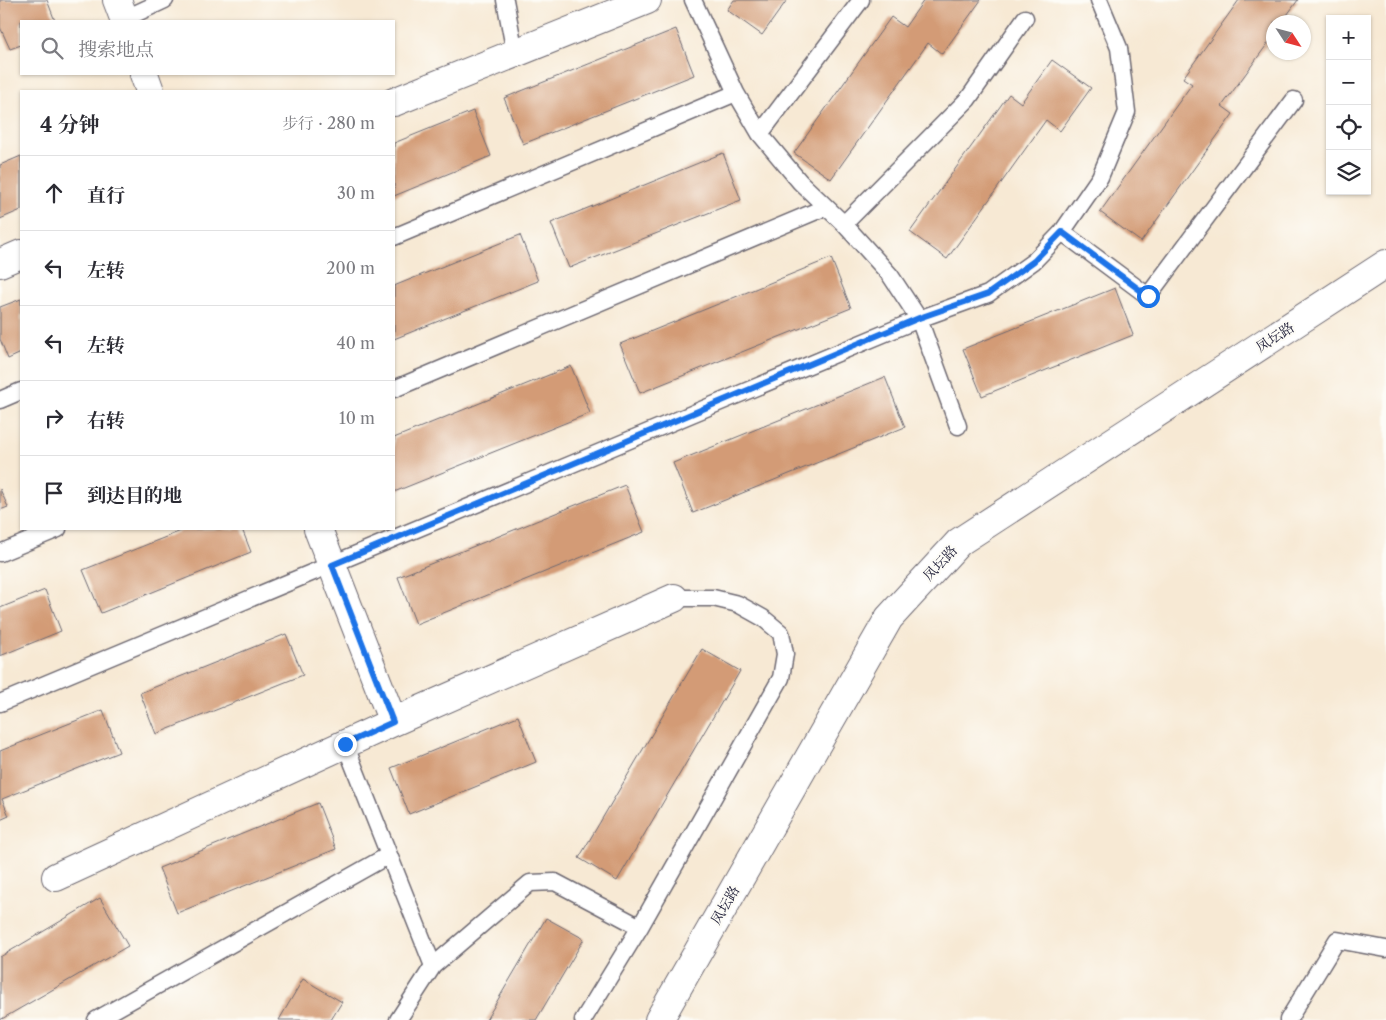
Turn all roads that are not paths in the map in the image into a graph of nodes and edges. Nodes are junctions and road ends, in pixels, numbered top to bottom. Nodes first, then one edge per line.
1 (165, 0) edge
2 (505, 0) edge
3 (646, 0) edge
4 (694, 0) edge
5 (861, 0) edge
6 (1099, 0) edge
7 (122, 13) edge
8 (1025, 18) dead end
9 (515, 53) junction
10 (144, 75) edge
11 (150, 90) edge
12 (736, 93) junction
13 (1294, 100) dead end
14 (395, 102) edge
15 (760, 134) junction
16 (826, 207) junction
17 (844, 224) junction
18 (1062, 232) junction
19 (395, 237) edge
20 (20, 254) edge
21 (0, 263) edge
22 (1386, 264) edge
23 (919, 318) junction
24 (395, 389) edge
25 (20, 391) edge
26 (0, 400) edge
27 (958, 426) dead end
28 (56, 530) edge
29 (318, 530) edge
30 (0, 553) edge
31 (332, 565) junction
32 (674, 598) joint
33 (0, 703) edge
34 (393, 722) junction
35 (345, 744) junction
36 (389, 855) junction
37 (56, 877) dead end
38 (640, 927) junction
39 (1386, 949) edge
40 (433, 966) junction
41 (96, 1020) edge
42 (398, 1020) edge
43 (583, 1020) edge
44 (659, 1020) edge
45 (1288, 1020) edge

1 - 7 lane
2 - 9 lane
3 - 9 street
4 - 12 lane
5 - 15 lane
6 - 18 lane
8 - 17 lane
9 - 14 street
10 - 11 street
12 - 15 lane
12 - 19 lane
13 - 18 lane
15 - 16 lane
16 - 17 lane
16 - 24 lane
17 - 23 lane
18 - 23 lane
20 - 21 street
22 - 44 street, 凤坛路
23 - 27 lane
23 - 31 lane
25 - 26 lane
28 - 30 lane
29 - 31 street
31 - 33 lane
31 - 34 street
32 - 34 street
32 - 38 lane
34 - 35 street
35 - 36 lane
35 - 37 street
36 - 40 lane
36 - 41 lane
38 - 40 lane
38 - 43 lane
39 - 45 lane
40 - 42 lane

